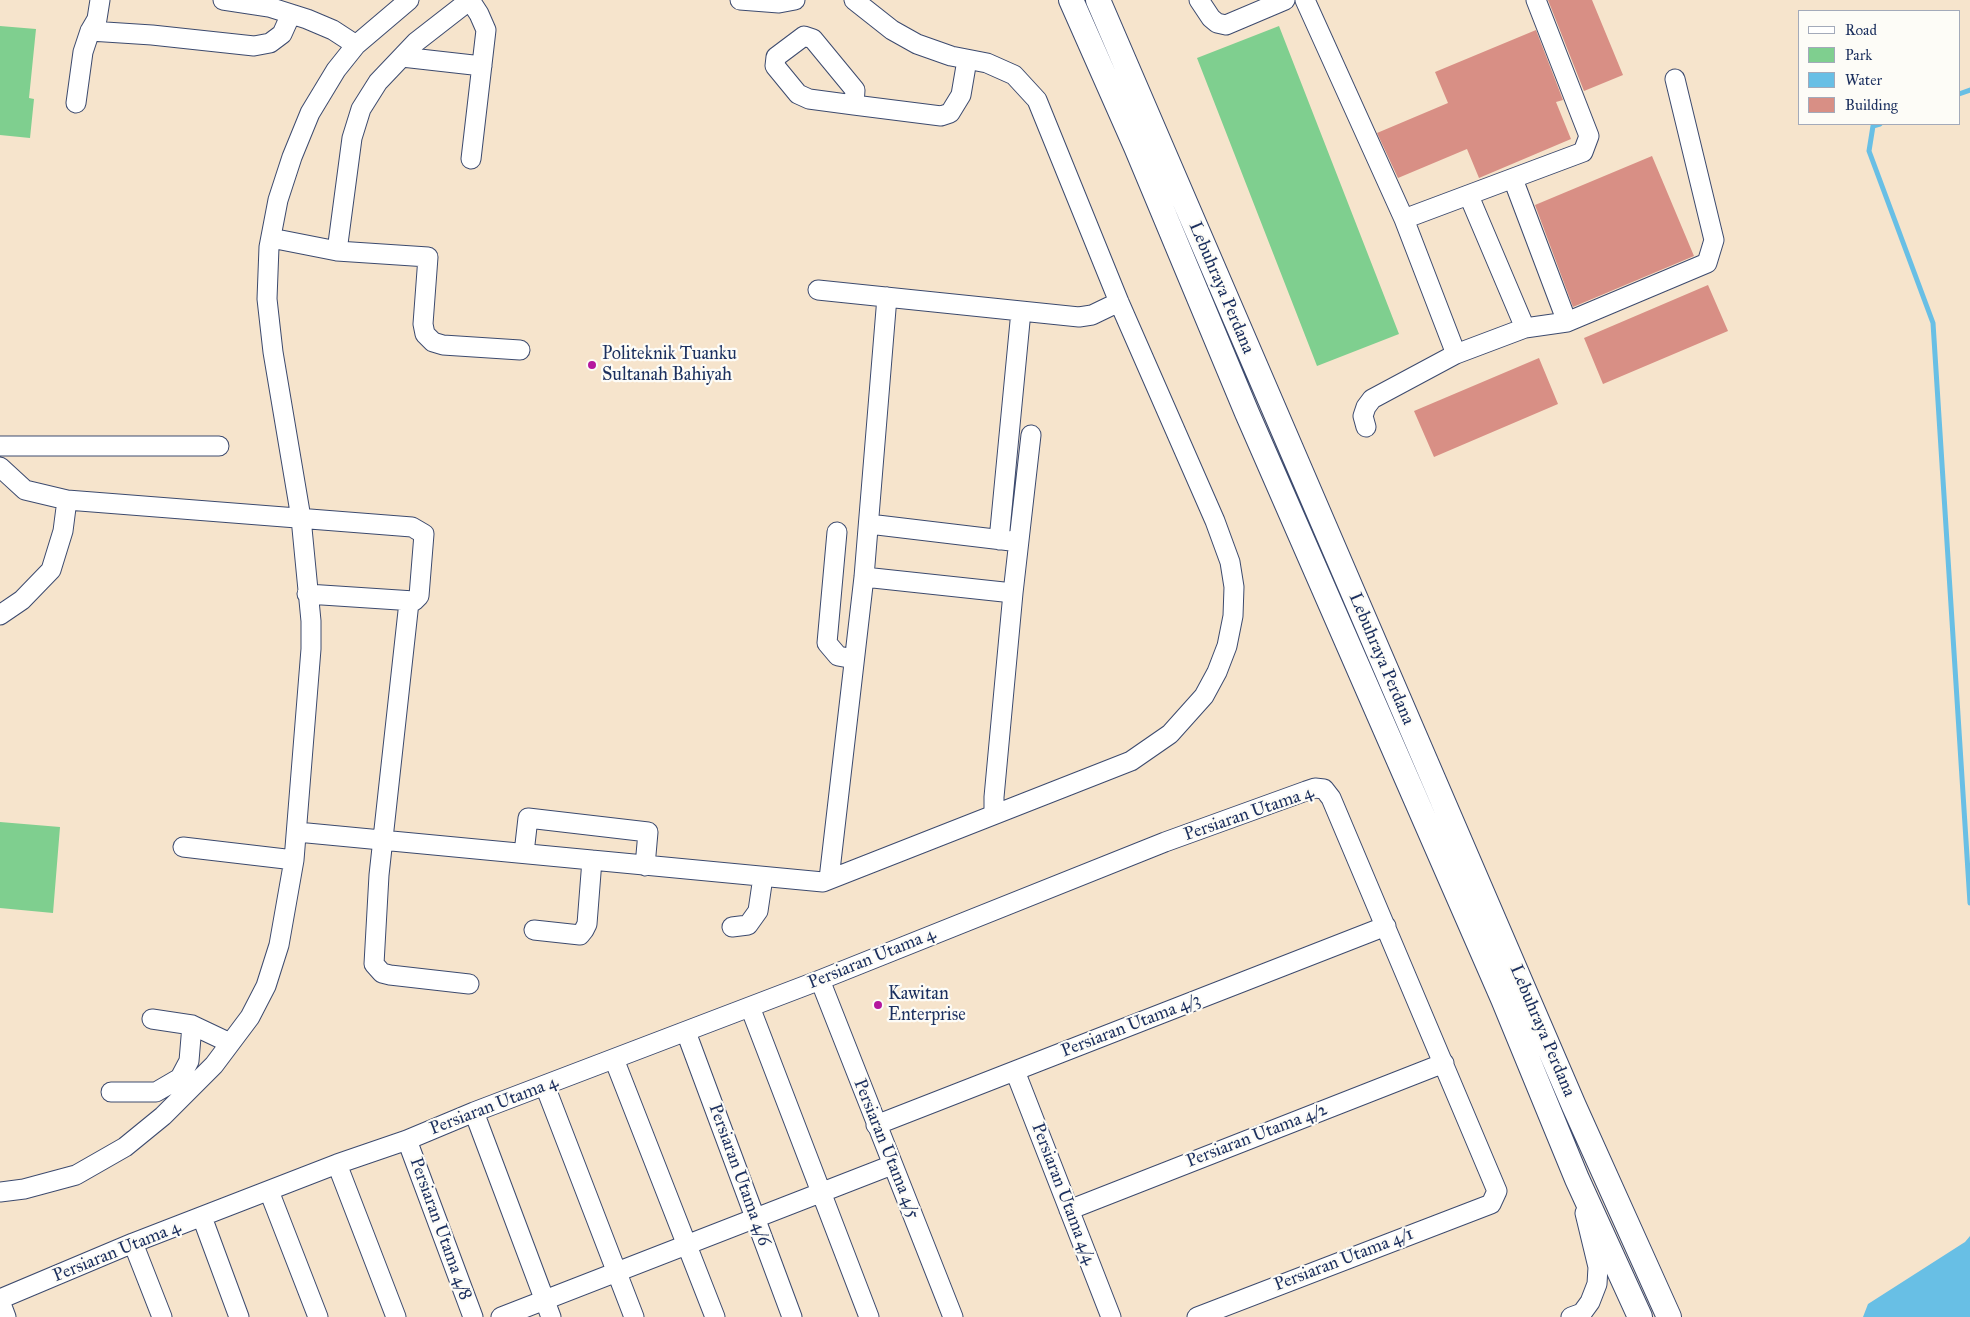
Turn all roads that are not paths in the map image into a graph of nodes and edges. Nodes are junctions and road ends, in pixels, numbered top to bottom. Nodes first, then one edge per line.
1 (100, 0) edge
2 (224, 0) edge
3 (409, 0) edge
4 (470, 0) edge
5 (740, 0) edge
6 (795, 0) edge
7 (1071, 0) edge
8 (1098, 0) edge
9 (1199, 0) edge
10 (1285, 0) edge
11 (1305, 0) edge
12 (1536, 0) edge
13 (856, 1) edge
14 (291, 14) junction
15 (90, 31) junction
16 (356, 45) junction
17 (402, 57) junction
18 (967, 60) junction
19 (482, 66) junction
20 (1676, 79) dead end
21 (76, 103) dead end
22 (854, 105) dead end
23 (471, 159) dead end
24 (1513, 180) junction
25 (1469, 196) junction
26 (1404, 219) junction
27 (271, 238) junction
28 (337, 250) junction
29 (818, 290) dead end
30 (887, 297) junction
31 (1119, 302) junction
32 (1022, 311) junction
33 (1567, 322) junction
34 (1524, 328) junction
35 (520, 350) dead end
36 (1456, 354) junction
37 (1366, 427) dead end
38 (1031, 435) dead end
39 (0, 446) edge
40 (219, 446) dead end
41 (0, 467) edge
42 (67, 500) junction
43 (301, 518) junction
44 (869, 524) junction
45 (837, 532) dead end
46 (999, 540) junction
47 (1019, 542) junction
48 (864, 577) junction
49 (1013, 593) junction
50 (307, 594) junction
51 (409, 602) junction
52 (0, 615) edge
53 (854, 659) junction
54 (994, 814) junction
55 (297, 832) junction
56 (383, 840) junction
57 (183, 847) dead end
58 (524, 853) junction
59 (294, 860) junction
60 (592, 860) junction
61 (645, 866) junction
62 (763, 877) junction
63 (829, 879) junction
64 (1386, 926) junction
65 (732, 927) dead end
66 (534, 930) dead end
67 (820, 980) junction
68 (469, 984) dead end
69 (750, 1007) junction
70 (152, 1019) dead end
71 (192, 1026) junction
72 (686, 1032) junction
73 (230, 1043) junction
74 (614, 1059) junction
75 (1444, 1063) junction
76 (1015, 1071) junction
77 (544, 1086) junction
78 (111, 1092) dead end
79 (474, 1112) junction
80 (876, 1125) junction
81 (407, 1140) junction
82 (337, 1164) junction
83 (892, 1165) junction
84 (1577, 1179) junction
85 (269, 1191) junction
86 (0, 1192) edge
87 (822, 1192) junction
88 (1491, 1204) joint
89 (1069, 1210) junction
90 (202, 1218) junction
91 (754, 1218) junction
92 (133, 1244) junction
93 (687, 1245) junction
94 (617, 1272) junction
95 (0, 1300) edge
96 (548, 1309) edge
97 (6, 1317) edge
98 (162, 1317) edge
99 (239, 1317) edge
100 (318, 1317) edge
101 (396, 1317) edge
102 (473, 1317) edge
103 (501, 1317) edge
104 (634, 1317) edge
105 (715, 1317) edge
106 (792, 1317) edge
107 (868, 1317) edge
108 (953, 1317) edge
109 (1111, 1317) edge
110 (1197, 1317) edge
111 (1572, 1317) edge
112 (1640, 1317) edge
113 (1669, 1317) edge

1 - 15 street
2 - 14 street
3 - 16 street
4 - 17 street
4 - 19 street
5 - 6 street
7 - 84 main road, Lebuhraya Perdana
8 - 113 main road, Lebuhraya Perdana
9 - 10 street
11 - 26 street
12 - 24 street
13 - 18 street
14 - 15 street
14 - 16 street
15 - 21 street
16 - 27 street
17 - 19 street
17 - 28 street
18 - 22 street
18 - 31 street
19 - 23 street
20 - 33 street
24 - 25 street
24 - 33 street
25 - 26 street
25 - 34 street
26 - 36 street
27 - 28 street
27 - 43 street
28 - 35 street
29 - 30 street
30 - 32 street
30 - 44 street
31 - 32 street
31 - 54 street
32 - 46 street
33 - 34 street
34 - 36 street
36 - 37 street
38 - 47 street
39 - 40 street
41 - 42 street
42 - 43 street
42 - 52 street
43 - 50 street
43 - 51 street
44 - 46 street
44 - 48 street
45 - 53 street
46 - 47 street
47 - 49 street
48 - 49 street
48 - 53 street
49 - 54 street
50 - 51 street
50 - 55 street
51 - 56 street
53 - 63 street
54 - 63 street
55 - 56 street
55 - 59 street
56 - 58 street
56 - 68 street
57 - 59 street
58 - 60 street
58 - 61 street
59 - 73 street
60 - 61 street
60 - 66 street
61 - 62 street
62 - 63 street
62 - 65 street
64 - 67 street, Persiaran Utama 4
64 - 75 street, Persiaran Utama 4
64 - 76 street, Persiaran Utama 4/3
67 - 69 street, Persiaran Utama 4
67 - 80 street, Persiaran Utama 4/5
69 - 72 street, Persiaran Utama 4
69 - 87 street
70 - 71 street
71 - 73 street
71 - 78 street
72 - 74 street, Persiaran Utama 4
72 - 91 street, Persiaran Utama 4/6
73 - 86 street
74 - 77 street, Persiaran Utama 4
74 - 93 street
75 - 88 street, Persiaran Utama 4
75 - 89 street, Persiaran Utama 4/2
76 - 80 street, Persiaran Utama 4/3
76 - 89 street, Persiaran Utama 4/4
77 - 79 street, Persiaran Utama 4
77 - 94 street
79 - 81 street, Persiaran Utama 4
79 - 96 street
80 - 83 street, Persiaran Utama 4/5
81 - 82 street, Persiaran Utama 4
81 - 102 street, Persiaran Utama 4/8
82 - 85 street, Persiaran Utama 4
82 - 101 street
83 - 87 street
83 - 108 street, Persiaran Utama 4/5
84 - 111 street
84 - 112 main road, Lebuhraya Perdana
85 - 90 street, Persiaran Utama 4
85 - 100 street
87 - 91 street
87 - 107 street
88 - 110 street, Persiaran Utama 4/1
89 - 109 street, Persiaran Utama 4/4
90 - 92 street, Persiaran Utama 4
90 - 99 street
91 - 93 street
91 - 106 street, Persiaran Utama 4/6
92 - 95 street, Persiaran Utama 4
92 - 98 street
93 - 94 street
93 - 105 street
94 - 96 street
94 - 104 street
95 - 97 street
96 - 103 street

